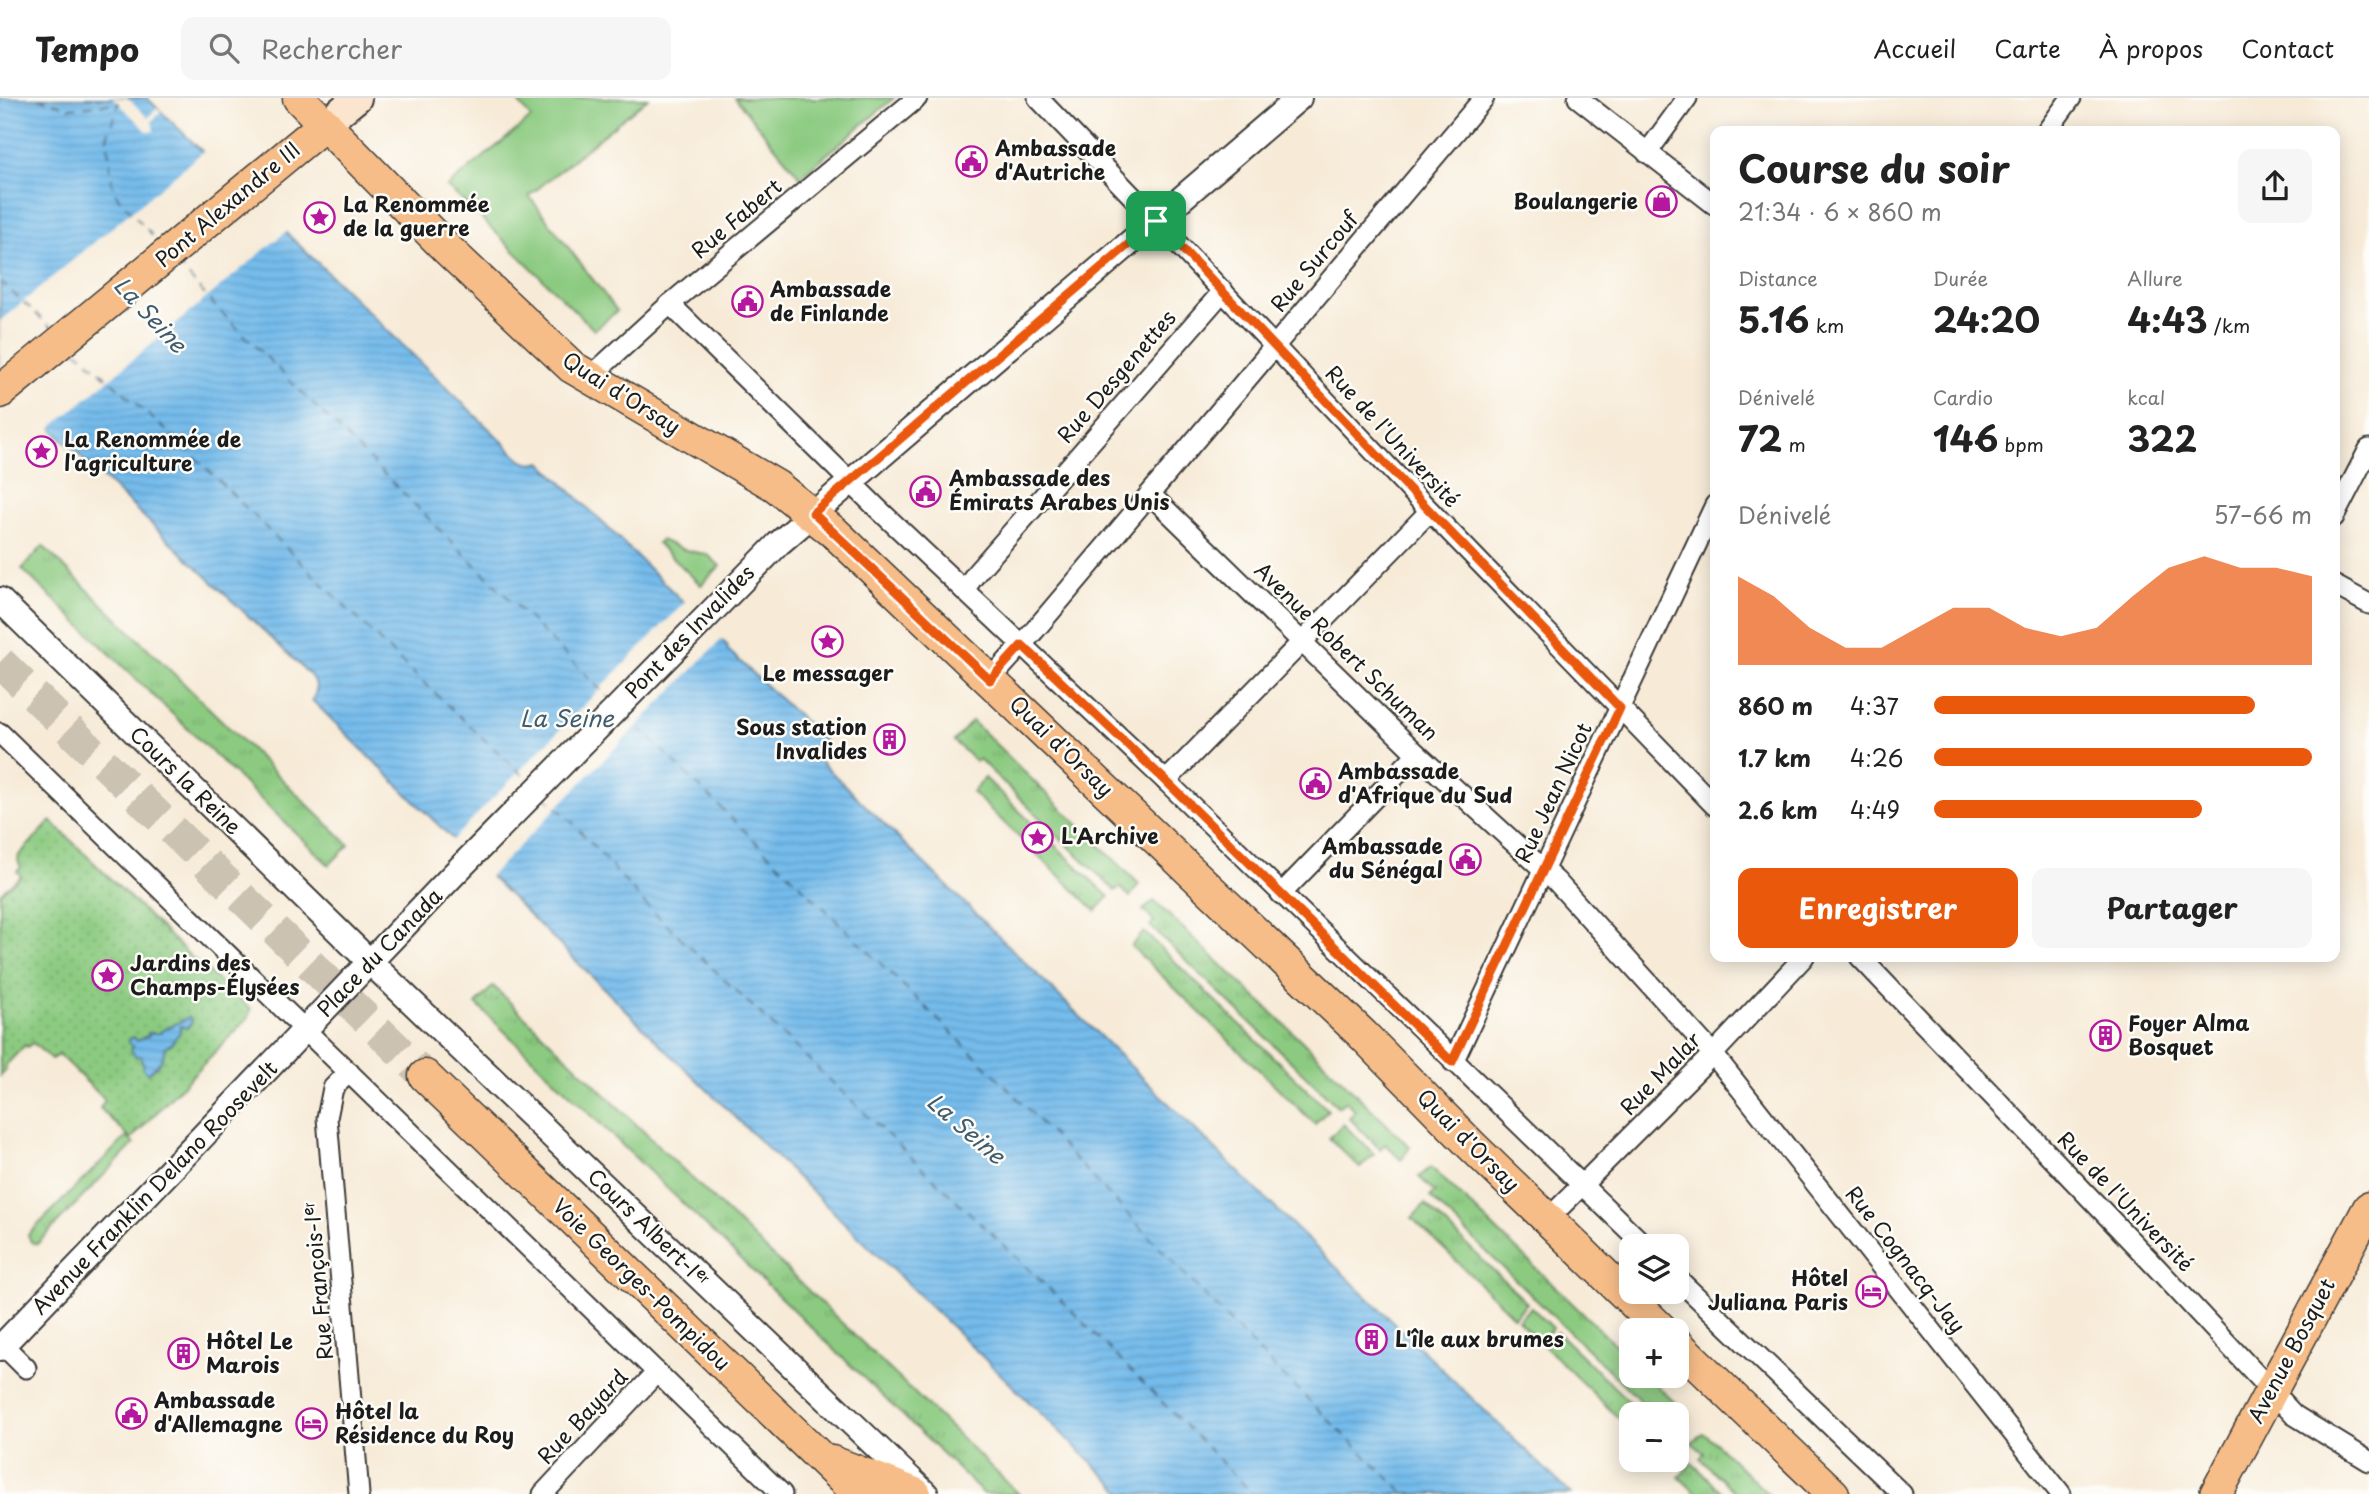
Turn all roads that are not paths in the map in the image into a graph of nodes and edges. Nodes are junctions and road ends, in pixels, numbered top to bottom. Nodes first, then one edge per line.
1 (299, 98) edge
2 (357, 98) edge
3 (918, 98) edge
4 (1038, 98) edge
5 (1299, 98) edge
6 (1484, 98) edge
7 (1578, 98) edge
8 (1687, 98) edge
9 (2071, 98) edge
10 (325, 124) junction
11 (2051, 126) edge
12 (1647, 153) junction
13 (1710, 201) edge
14 (1156, 221) junction
15 (1223, 290) junction
16 (670, 304) junction
17 (1274, 345) junction
18 (589, 378) junction
19 (0, 392) edge
20 (2369, 449) edge
21 (851, 482) junction
22 (1150, 494) junction
23 (2340, 505) edge
24 (1430, 511) junction
25 (813, 513) junction
26 (1710, 516) edge
27 (2340, 588) edge
28 (964, 590) junction
29 (0, 600) edge
30 (2369, 604) edge
31 (1303, 640) junction
32 (1022, 645) junction
33 (990, 680) junction
34 (1620, 708) junction
35 (0, 733) edge
36 (1417, 754) junction
37 (1166, 781) junction
38 (1710, 801) edge
39 (1543, 869) junction
40 (453, 875) joint
41 (1281, 894) junction
42 (370, 962) junction
43 (1799, 962) edge
44 (1865, 962) edge
45 (307, 1030) junction
46 (1713, 1054) junction
47 (1452, 1062) junction
48 (349, 1072) junction
49 (425, 1076) tunnel mouth
50 (1583, 1186) junction
51 (2369, 1208) edge
52 (1548, 1219) junction
53 (1633, 1234) edge
54 (1689, 1289) edge
55 (1650, 1318) edge
56 (1, 1347) edge
57 (1689, 1356) edge
58 (26, 1368) dead end
59 (657, 1372) junction
60 (2271, 1391) junction
61 (818, 1456) junction
62 (2369, 1461) edge
63 (359, 1494) edge
64 (543, 1494) edge
65 (782, 1494) edge
66 (858, 1494) edge
67 (915, 1494) edge
68 (926, 1494) edge
69 (1833, 1494) edge
70 (1902, 1494) edge
71 (2061, 1494) edge
72 (2216, 1494) edge

1 - 10 main road, Quai d'Orsay
2 - 10 main road
3 - 16 street, Rue Fabert
4 - 14 street, Rue de l'Université
5 - 14 street, Pont des Invalides
6 - 17 street, Rue Surcouf
7 - 12 street
8 - 12 street
9 - 11 street
10 - 18 main road, Quai d'Orsay
10 - 19 main road, Pont Alexandre III
12 - 13 street
14 - 15 street, Rue de l'Université
14 - 21 street, Pont des Invalides
15 - 17 street, Rue de l'Université
15 - 28 street, Rue Desgenettes
16 - 18 street, Rue Fabert
16 - 21 street
17 - 22 street, Rue Surcouf
17 - 24 street, Rue de l'Université
18 - 25 main road, Quai d'Orsay
20 - 23 street
21 - 25 street, Pont des Invalides
21 - 28 street
22 - 31 street, Avenue Robert Schuman
22 - 32 street, Rue Surcouf
24 - 31 street
24 - 34 street, Rue de l'Université
25 - 33 main road, Quai d'Orsay
25 - 40 street, Pont des Invalides
26 - 34 street, Rue Jean Nicot
27 - 30 street
28 - 32 street
29 - 42 street, Cours la Reine
31 - 36 street, Avenue Robert Schuman
31 - 37 street
32 - 33 street, Rue Surcouf
32 - 37 street
33 - 52 main road, Quai d'Orsay
34 - 38 street, Rue de l'Université
34 - 39 street, Rue Jean Nicot
35 - 45 street
36 - 39 street, Avenue Robert Schuman
36 - 41 street
37 - 41 street
39 - 46 street, Avenue Robert Schuman
39 - 47 street, Rue Jean Nicot
40 - 42 street, Place du Canada
41 - 47 street
42 - 45 street, Place du Canada
42 - 68 street, Cours Albert-Iᵉʳ
43 - 46 street, Rue Malar
44 - 60 street, Rue de l'Université
45 - 48 street
45 - 56 street, Avenue Franklin Delano Roosevelt
46 - 50 street, Rue Malar
46 - 71 street, Rue Cognacq-Jay
47 - 50 street
48 - 59 street
48 - 63 street, Rue François-Iᵉʳ
49 - 61 main road, Voie Georges-Pompidou
50 - 52 street, Rue Malar
50 - 53 street
51 - 60 main road, Avenue Bosquet
52 - 55 main road, Quai d'Orsay
54 - 70 street
56 - 58 street, Avenue Franklin Delano Roosevelt
57 - 69 main road
59 - 64 street, Rue Bayard
59 - 65 street
60 - 62 street, Rue de l'Université
60 - 72 main road, Avenue Bosquet
61 - 66 main road, Voie Georges-Pompidou
61 - 67 main road

